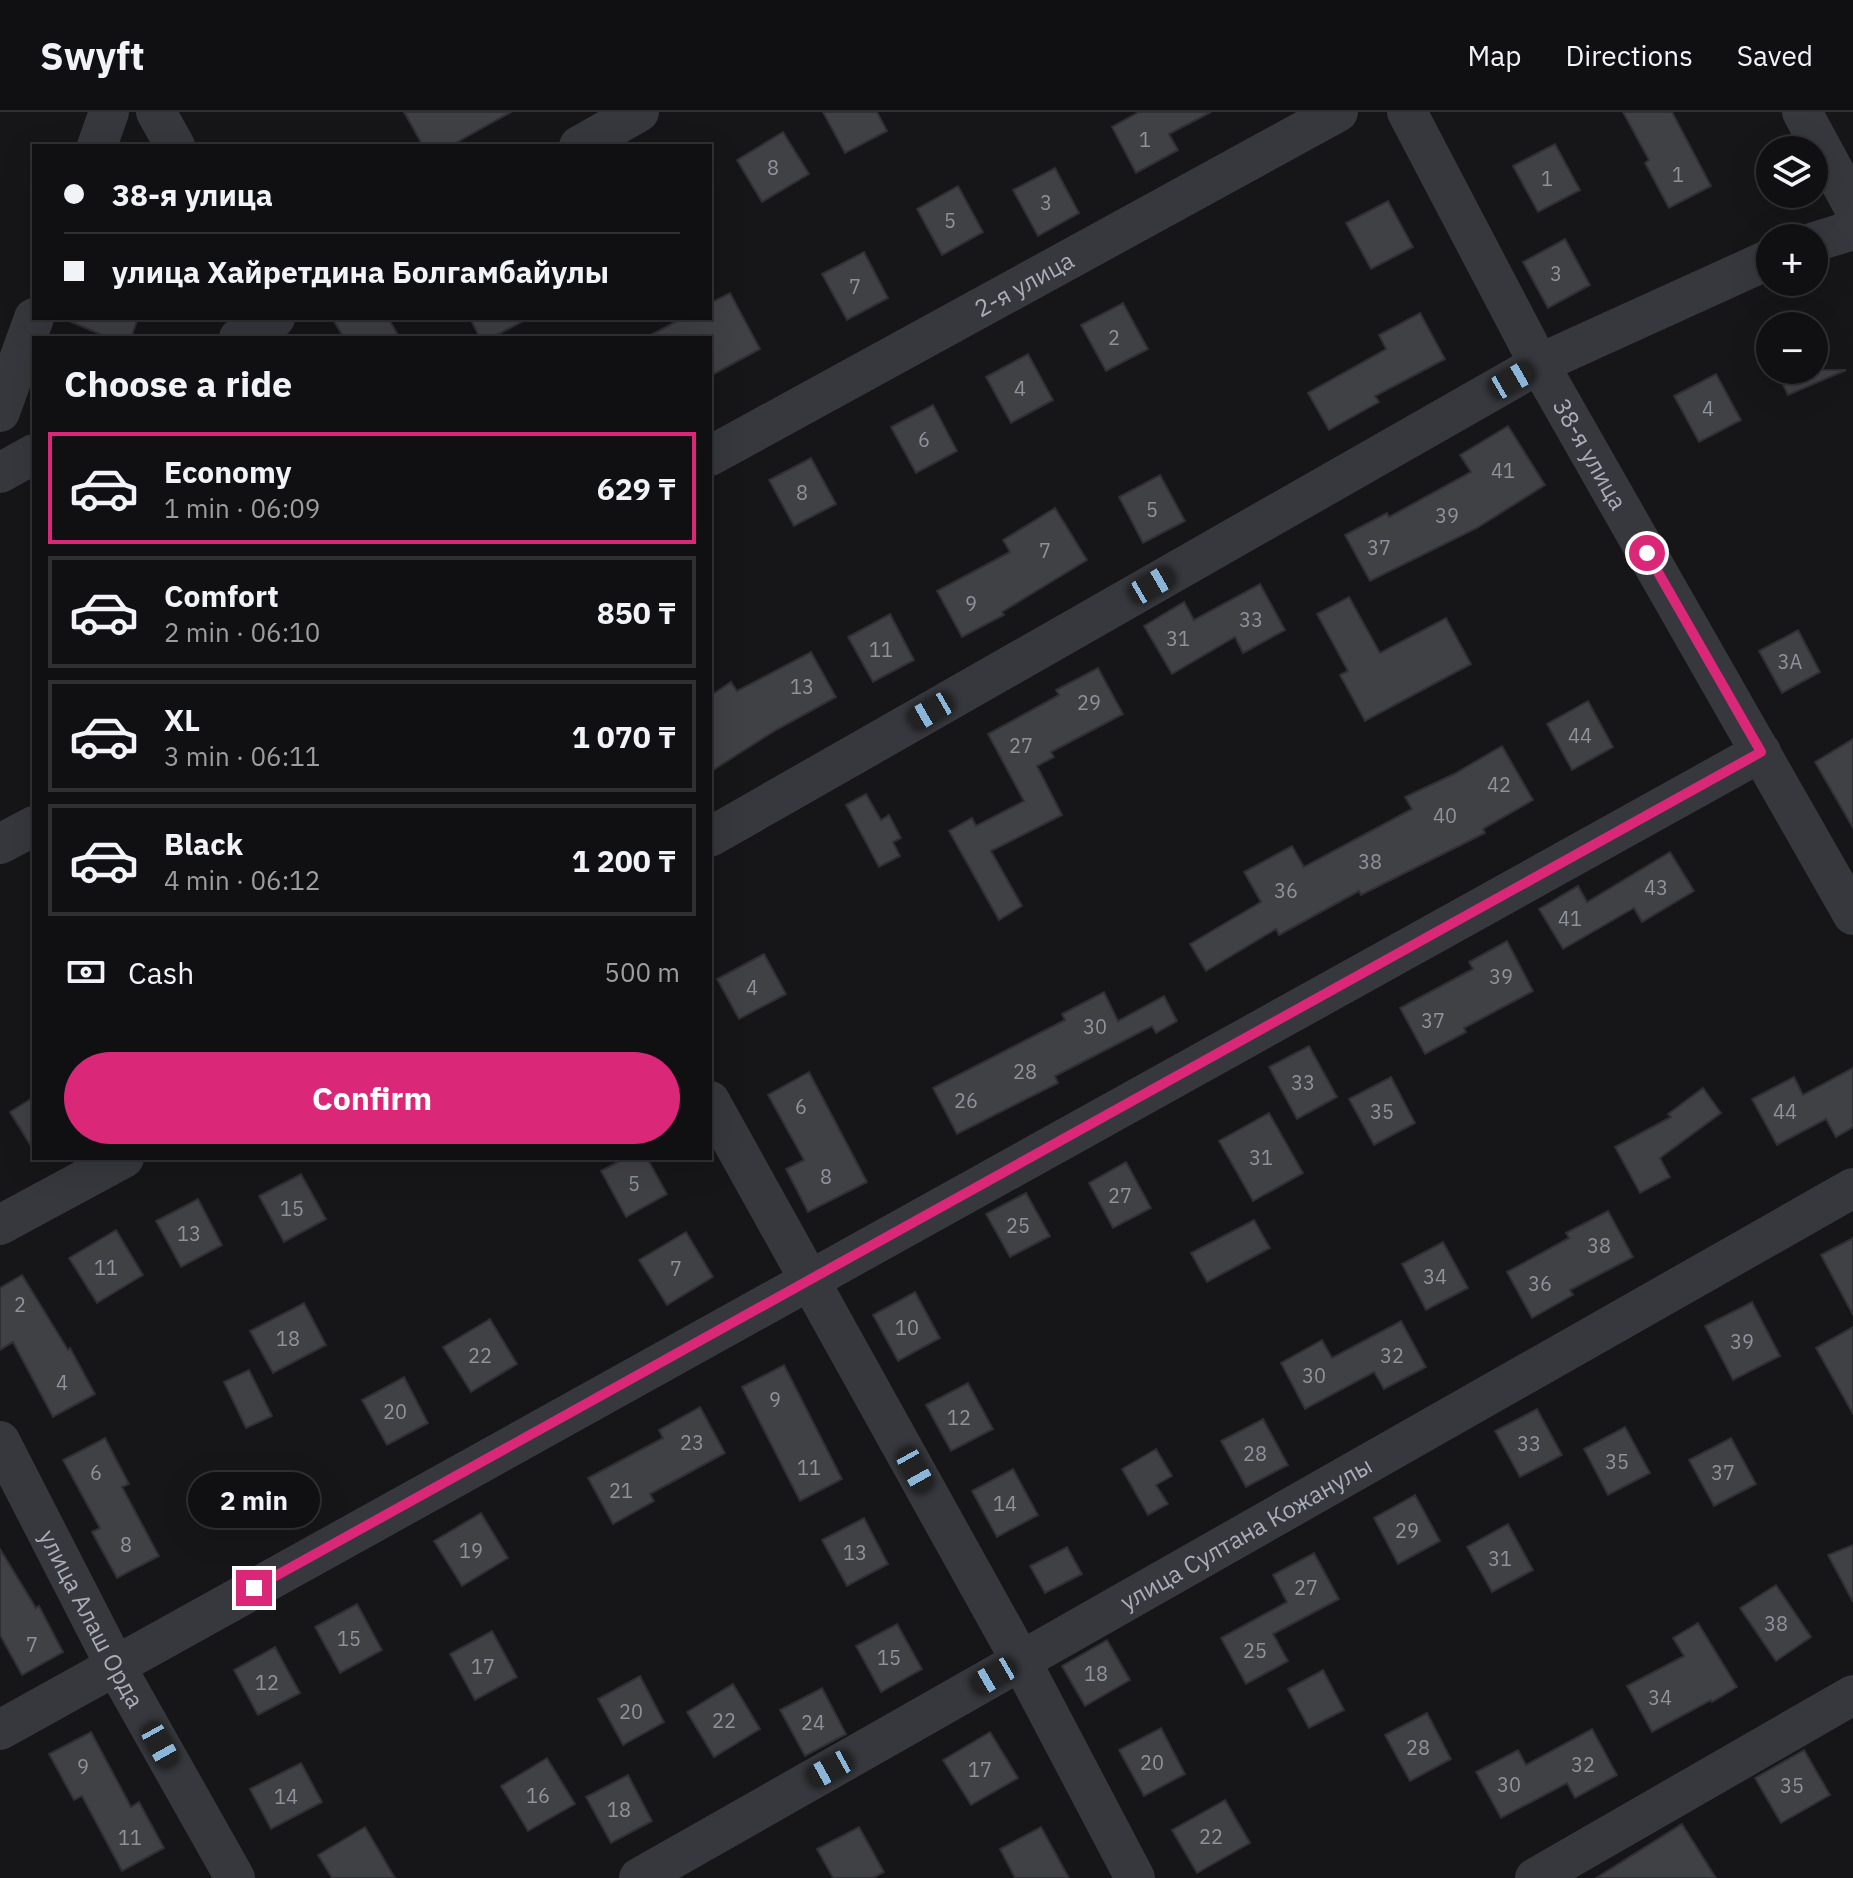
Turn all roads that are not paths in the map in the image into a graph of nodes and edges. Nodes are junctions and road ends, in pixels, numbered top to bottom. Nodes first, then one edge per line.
1 (109, 112) edge
2 (156, 112) edge
3 (639, 112) edge
4 (1338, 112) edge
5 (1407, 112) edge
6 (1802, 112) edge
7 (98, 144) edge
8 (174, 144) edge
9 (583, 144) edge
10 (1853, 206) edge
11 (1853, 230) edge
12 (1828, 238) edge
13 (1756, 265) edge
14 (33, 320) edge
15 (1539, 364) junction
16 (0, 412) edge
17 (32, 455) edge
18 (712, 455) edge
19 (0, 473) edge
20 (1761, 752) junction
21 (32, 827) edge
22 (712, 836) edge
23 (0, 844) edge
24 (1853, 915) edge
25 (712, 1105) edge
26 (120, 1160) edge
27 (1853, 1188) edge
28 (0, 1225) edge
29 (809, 1280) junction
30 (0, 1441) edge
31 (1021, 1661) junction
32 (115, 1665) junction
33 (1853, 1695) edge
34 (0, 1730) edge
35 (235, 1878) edge
36 (639, 1878) edge
37 (1135, 1878) edge
38 (1535, 1878) edge

1 - 7 street
2 - 8 street
3 - 9 street
4 - 18 street, 2-я улица
5 - 15 street, 38-я улица
6 - 10 street
11 - 12 street
13 - 15 street
14 - 16 street
15 - 20 street, 38-я улица
15 - 22 street
17 - 19 street
20 - 24 street, 38-я улица
20 - 29 street
21 - 23 street
25 - 29 street
26 - 28 street
27 - 31 street, улица Султана Кожанулы
29 - 31 street
29 - 32 street
30 - 32 street, улица Алаш Орда
31 - 36 street, улица Султана Кожанулы
31 - 37 street
32 - 34 street
32 - 35 street, улица Алаш Орда
33 - 38 street

